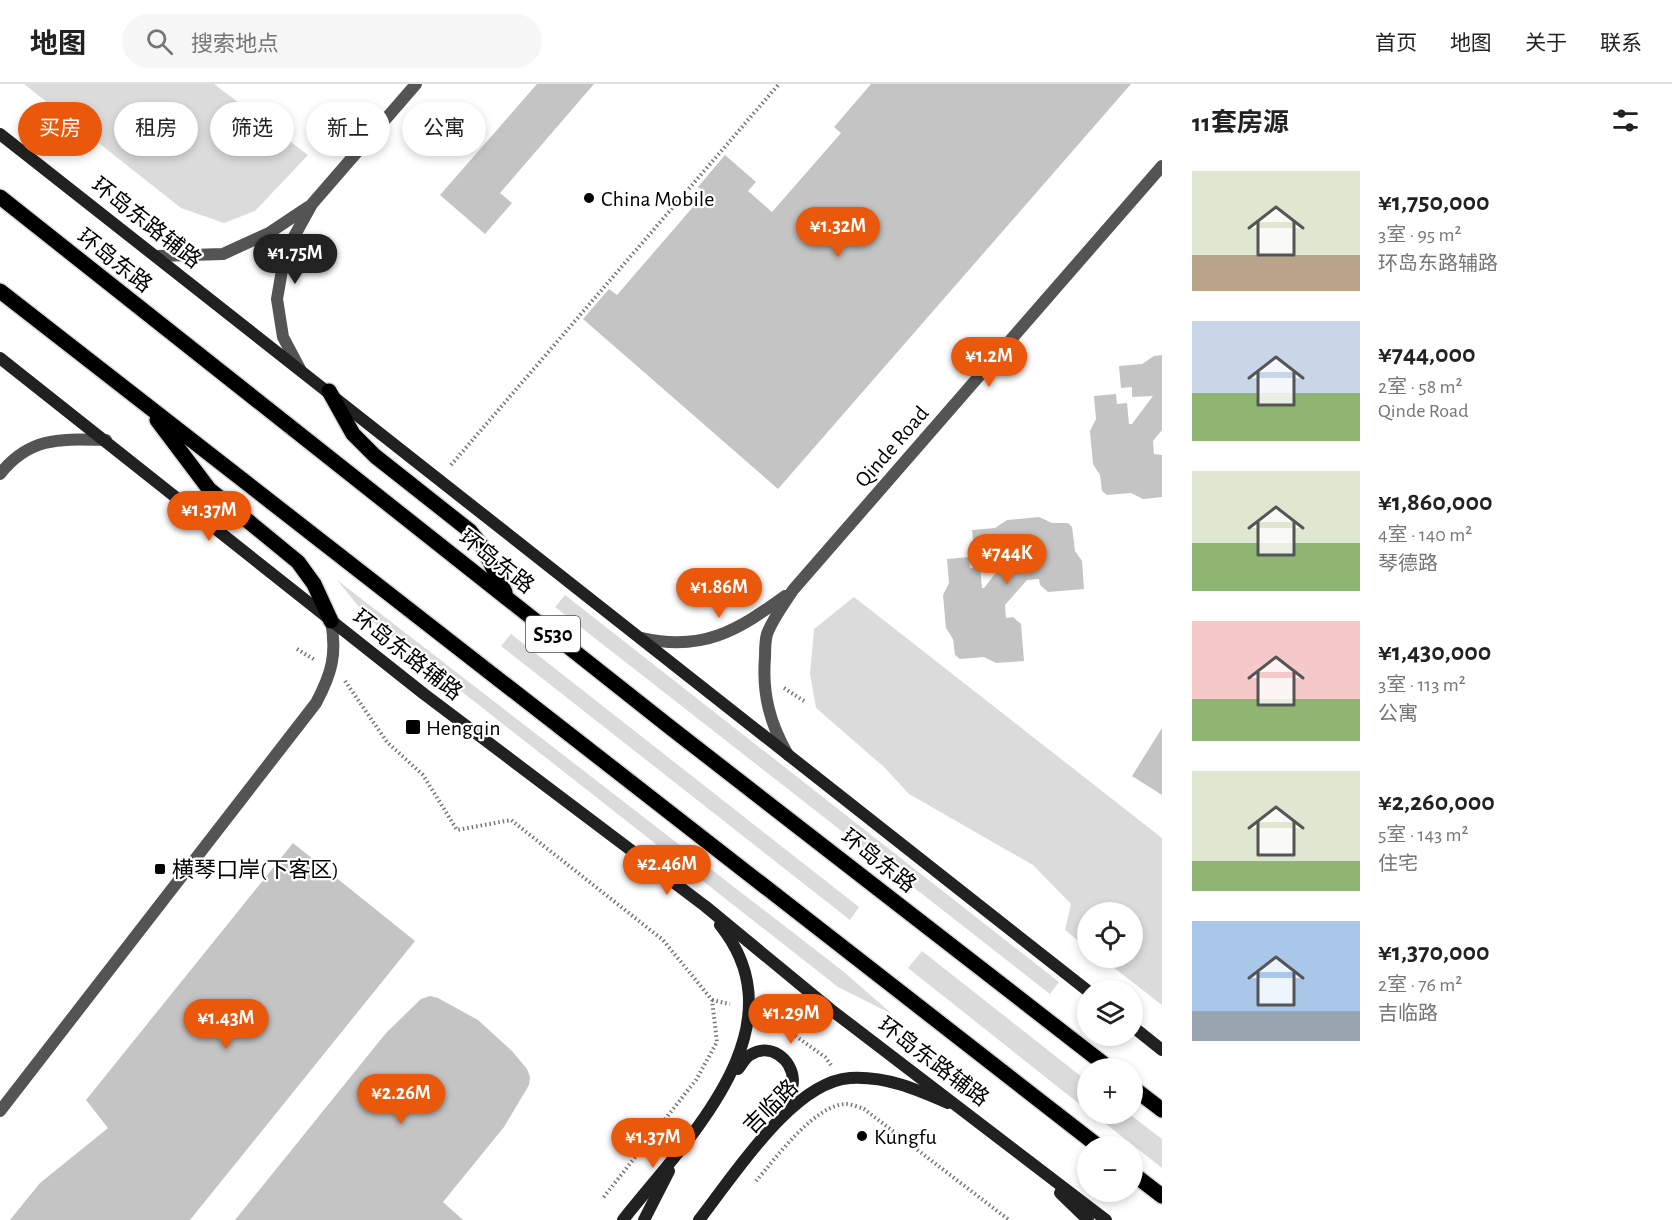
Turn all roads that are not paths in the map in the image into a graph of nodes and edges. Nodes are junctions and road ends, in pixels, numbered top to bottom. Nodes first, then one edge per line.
1 (417, 84) edge
2 (0, 134) edge
3 (1162, 166) edge
4 (0, 197) edge
5 (312, 204) junction
6 (157, 256) junction
7 (0, 291) edge
8 (0, 358) edge
9 (300, 369) junction
10 (329, 391) junction
11 (147, 405) junction
12 (106, 440) junction
13 (0, 474) edge
14 (793, 590) junction
15 (507, 598) junction
16 (331, 621) junction
17 (642, 638) junction
18 (788, 756) junction
19 (705, 906) junction
20 (1077, 982) edge
21 (1143, 1035) edge
22 (1162, 1050) edge
23 (1096, 1058) edge
24 (728, 1081) junction
25 (1143, 1095) edge
26 (1162, 1110) edge
27 (0, 1111) edge
28 (966, 1111) junction
29 (777, 1122) junction
30 (691, 1134) junction
31 (1085, 1136) edge
32 (1019, 1152) junction
33 (1143, 1181) edge
34 (1162, 1196) edge
35 (622, 1220) edge
36 (644, 1220) edge
37 (699, 1220) edge
38 (1088, 1220) edge
39 (1106, 1220) edge

1 - 5 street
2 - 6 main road, 环岛东路辅路
3 - 14 street, Qinde Road
4 - 15 main road, 环岛东路 / S530
5 - 6 street
5 - 9 street
6 - 9 main road, 环岛东路辅路
7 - 11 main road
8 - 12 main road, 环岛东路辅路
9 - 10 main road, 环岛东路辅路
10 - 15 main road
10 - 17 main road, 环岛东路辅路
11 - 16 main road
11 - 31 main road
12 - 13 street
12 - 16 main road, 环岛东路辅路
14 - 17 street
14 - 18 street
15 - 23 main road, 环岛东路 / S530
16 - 19 main road, 环岛东路辅路
16 - 27 street
17 - 18 main road, 环岛东路辅路
18 - 20 main road, 环岛东路辅路
19 - 24 main road, 吉临路
19 - 28 main road, 环岛东路辅路
21 - 22 main road
24 - 29 main road
24 - 30 main road, 吉临路
25 - 26 main road
28 - 29 main road, 吉临路
28 - 32 main road, 环岛东路辅路
29 - 37 main road, 吉临路
30 - 35 main road, 吉临路
30 - 36 main road
32 - 38 main road
32 - 39 main road, 环岛东路辅路
33 - 34 main road

